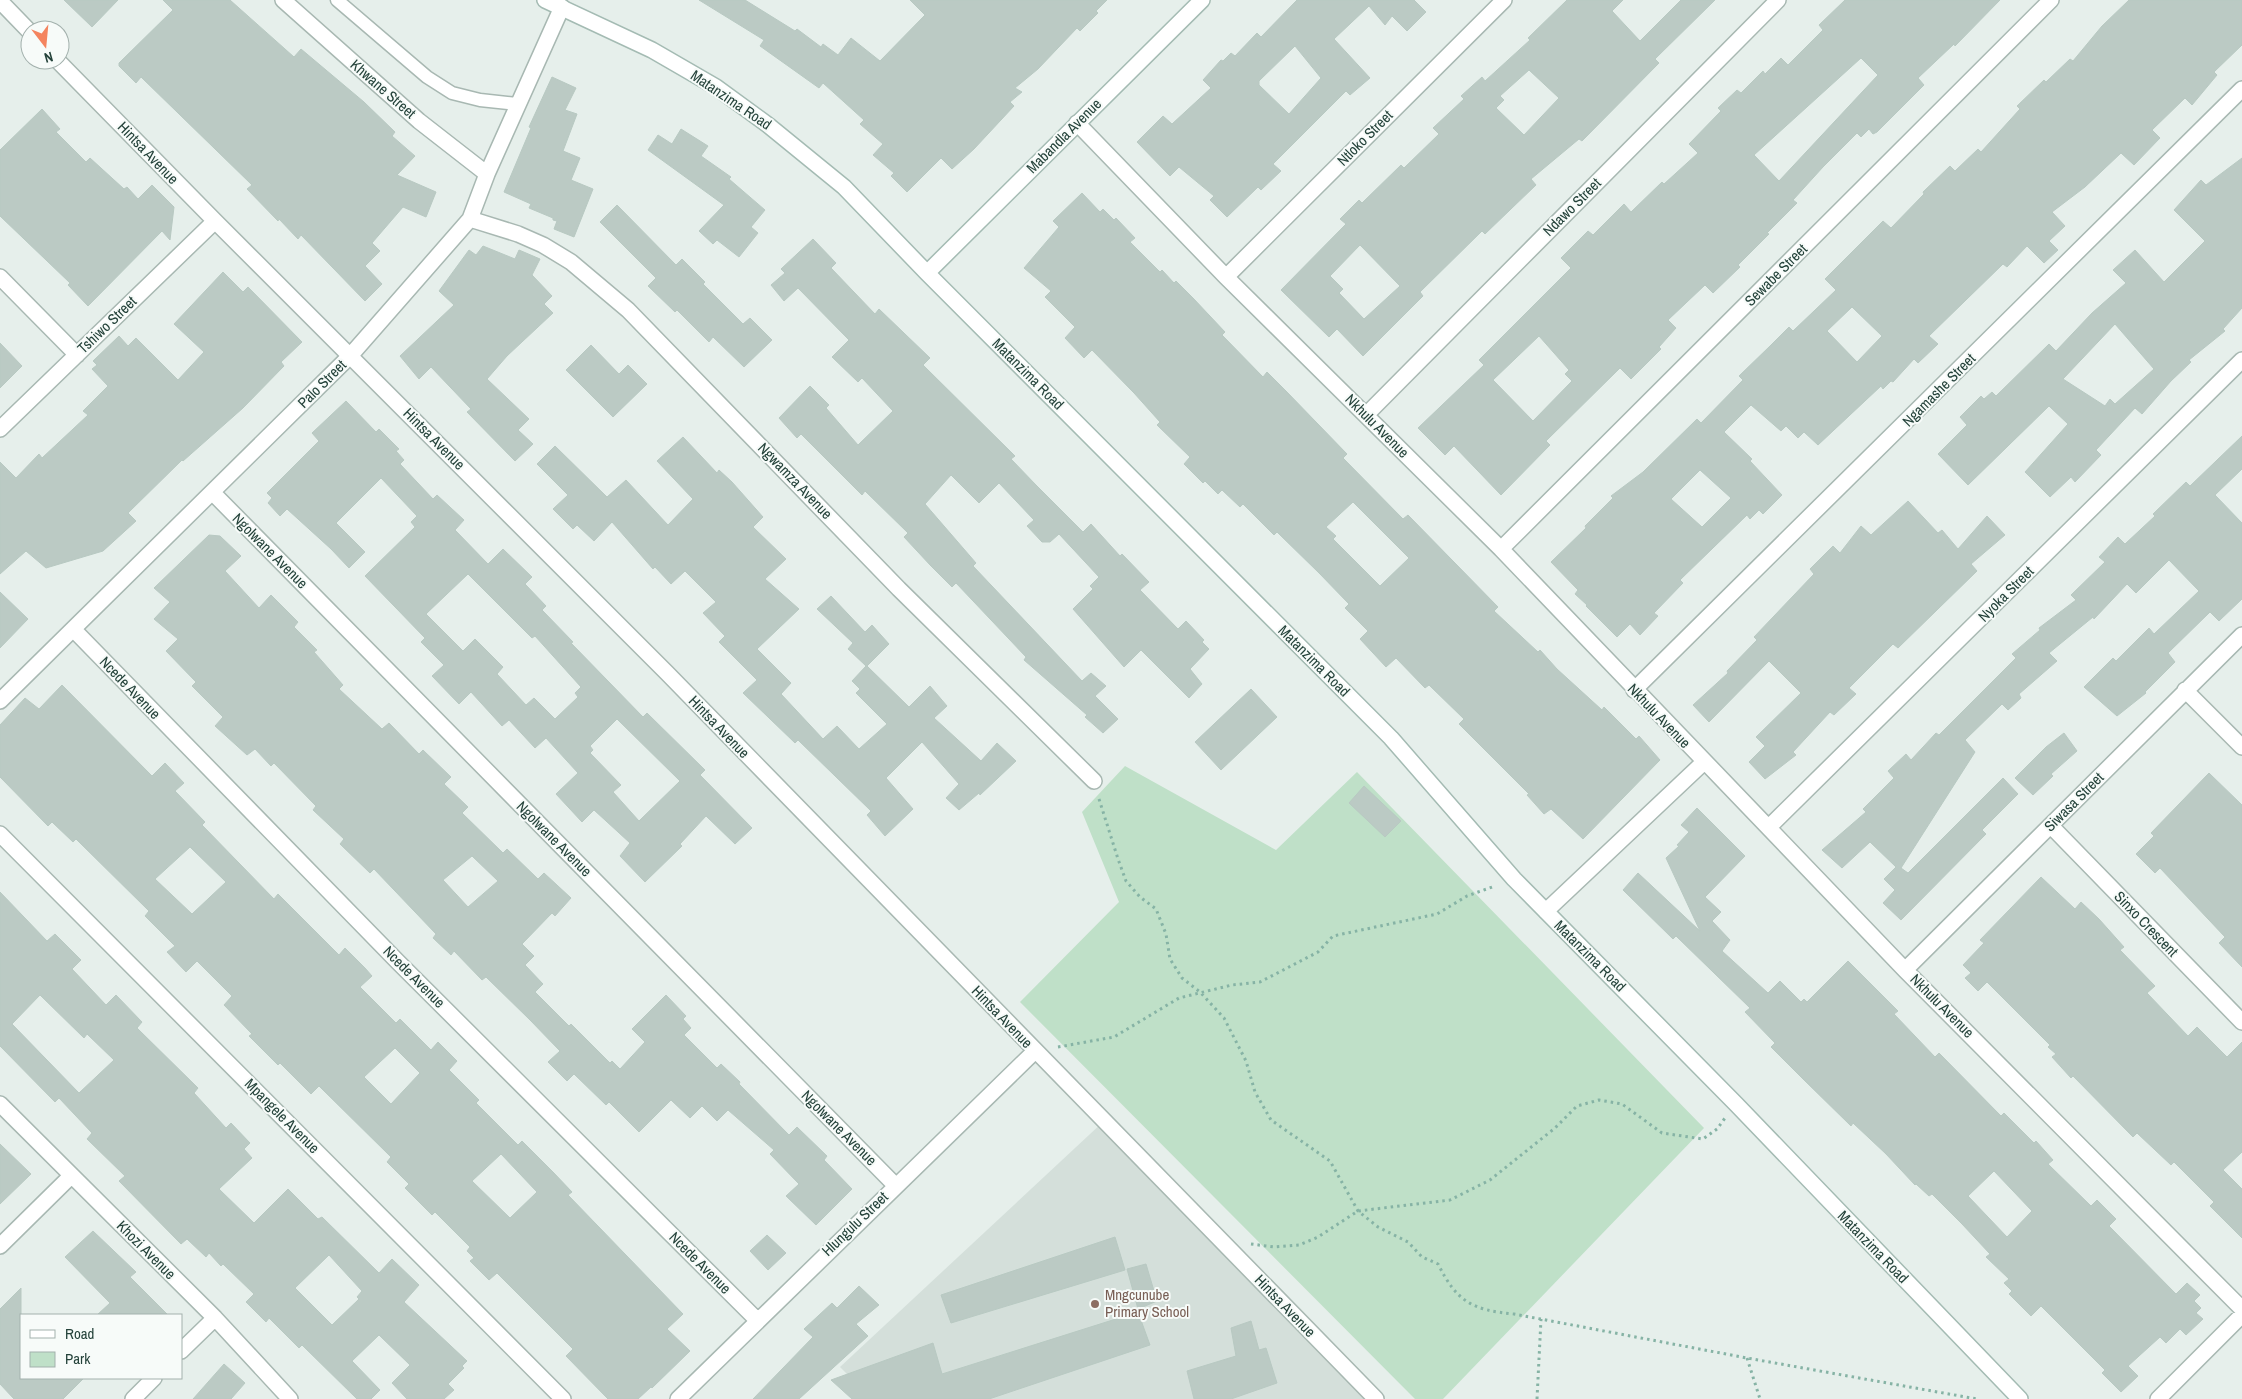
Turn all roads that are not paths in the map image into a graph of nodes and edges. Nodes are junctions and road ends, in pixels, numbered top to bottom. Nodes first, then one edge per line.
1 (283, 0) edge
2 (337, 0) edge
3 (545, 0) edge
4 (1202, 0) edge
5 (1504, 0) edge
6 (1778, 0) edge
7 (2051, 0) edge
8 (0, 1) edge
9 (562, 8) junction
10 (20, 22) edge
11 (67, 70) edge
12 (2242, 89) edge
13 (517, 104) junction
14 (1077, 123) junction
15 (487, 174) junction
16 (470, 219) junction
17 (214, 221) junction
18 (927, 273) junction
19 (0, 277) edge
20 (1226, 277) junction
21 (77, 355) junction
22 (350, 356) junction
23 (2242, 360) edge
24 (1366, 415) junction
25 (0, 429) edge
26 (213, 493) junction
27 (1501, 549) junction
28 (74, 630) junction
29 (2242, 634) edge
30 (1634, 690) junction
31 (2186, 690) junction
32 (0, 701) edge
33 (2242, 747) edge
34 (1704, 762) junction
35 (1094, 781) road end
36 (2051, 826) junction
37 (1769, 827) junction
38 (0, 834) edge
39 (1546, 911) junction
40 (1905, 970) junction
41 (2242, 1022) edge
42 (1035, 1051) junction
43 (0, 1104) edge
44 (71, 1176) junction
45 (895, 1185) junction
46 (0, 1246) edge
47 (2242, 1309) edge
48 (2242, 1315) edge
49 (215, 1318) junction
50 (757, 1320) junction
51 (182, 1350) edge
52 (153, 1379) edge
53 (133, 1399) edge
54 (290, 1399) edge
55 (563, 1399) edge
56 (678, 1399) edge
57 (1376, 1399) edge
58 (2020, 1399) edge
59 (2158, 1399) edge

1 - 15 street, Khwane Street
2 - 13 lane
3 - 9 street, Matanzima Road
4 - 14 street, Mabandla Avenue
5 - 20 street, Ntloko Street
6 - 24 street, Ndawo Street
7 - 27 street, Sewabe Street
8 - 10 street
9 - 13 street, Palo Street
9 - 18 street, Matanzima Road
11 - 17 street, Hintsa Avenue
12 - 30 street, Ngamashe Street
13 - 15 street, Palo Street
14 - 18 street, Mabandla Avenue
14 - 20 street, Nkhulu Avenue
15 - 16 street, Palo Street
16 - 22 street, Palo Street
16 - 35 street, Ngwamza Avenue
17 - 21 street, Tshiwo Street
17 - 22 street, Hintsa Avenue
18 - 39 street, Matanzima Road
19 - 21 street
20 - 24 street, Nkhulu Avenue
21 - 25 street, Tshiwo Street
22 - 26 street, Palo Street
22 - 42 street, Hintsa Avenue
23 - 37 street, Nyoka Street
24 - 27 street, Nkhulu Avenue
26 - 28 street, Palo Street
26 - 45 street, Ngolwane Avenue
27 - 30 street, Nkhulu Avenue
28 - 32 street, Palo Street
28 - 50 street, Ncede Avenue
29 - 31 street, Siwasa Street
30 - 34 street, Nkhulu Avenue
31 - 33 street
31 - 36 street, Siwasa Street
34 - 37 street, Nkhulu Avenue
34 - 39 street
36 - 40 street, Siwasa Street
36 - 41 street, Sinxo Crescent
37 - 40 street, Nkhulu Avenue
38 - 55 street, Mpangele Avenue
39 - 58 street, Matanzima Road
40 - 47 street, Nkhulu Avenue
42 - 45 street, Hlungulu Street
42 - 57 street, Hintsa Avenue
43 - 44 street, Khozi Avenue
44 - 46 street
44 - 49 street, Khozi Avenue
45 - 50 street, Hlungulu Street
48 - 59 street
49 - 51 street
49 - 54 street, Khozi Avenue
50 - 56 street, Hlungulu Street
52 - 53 street

